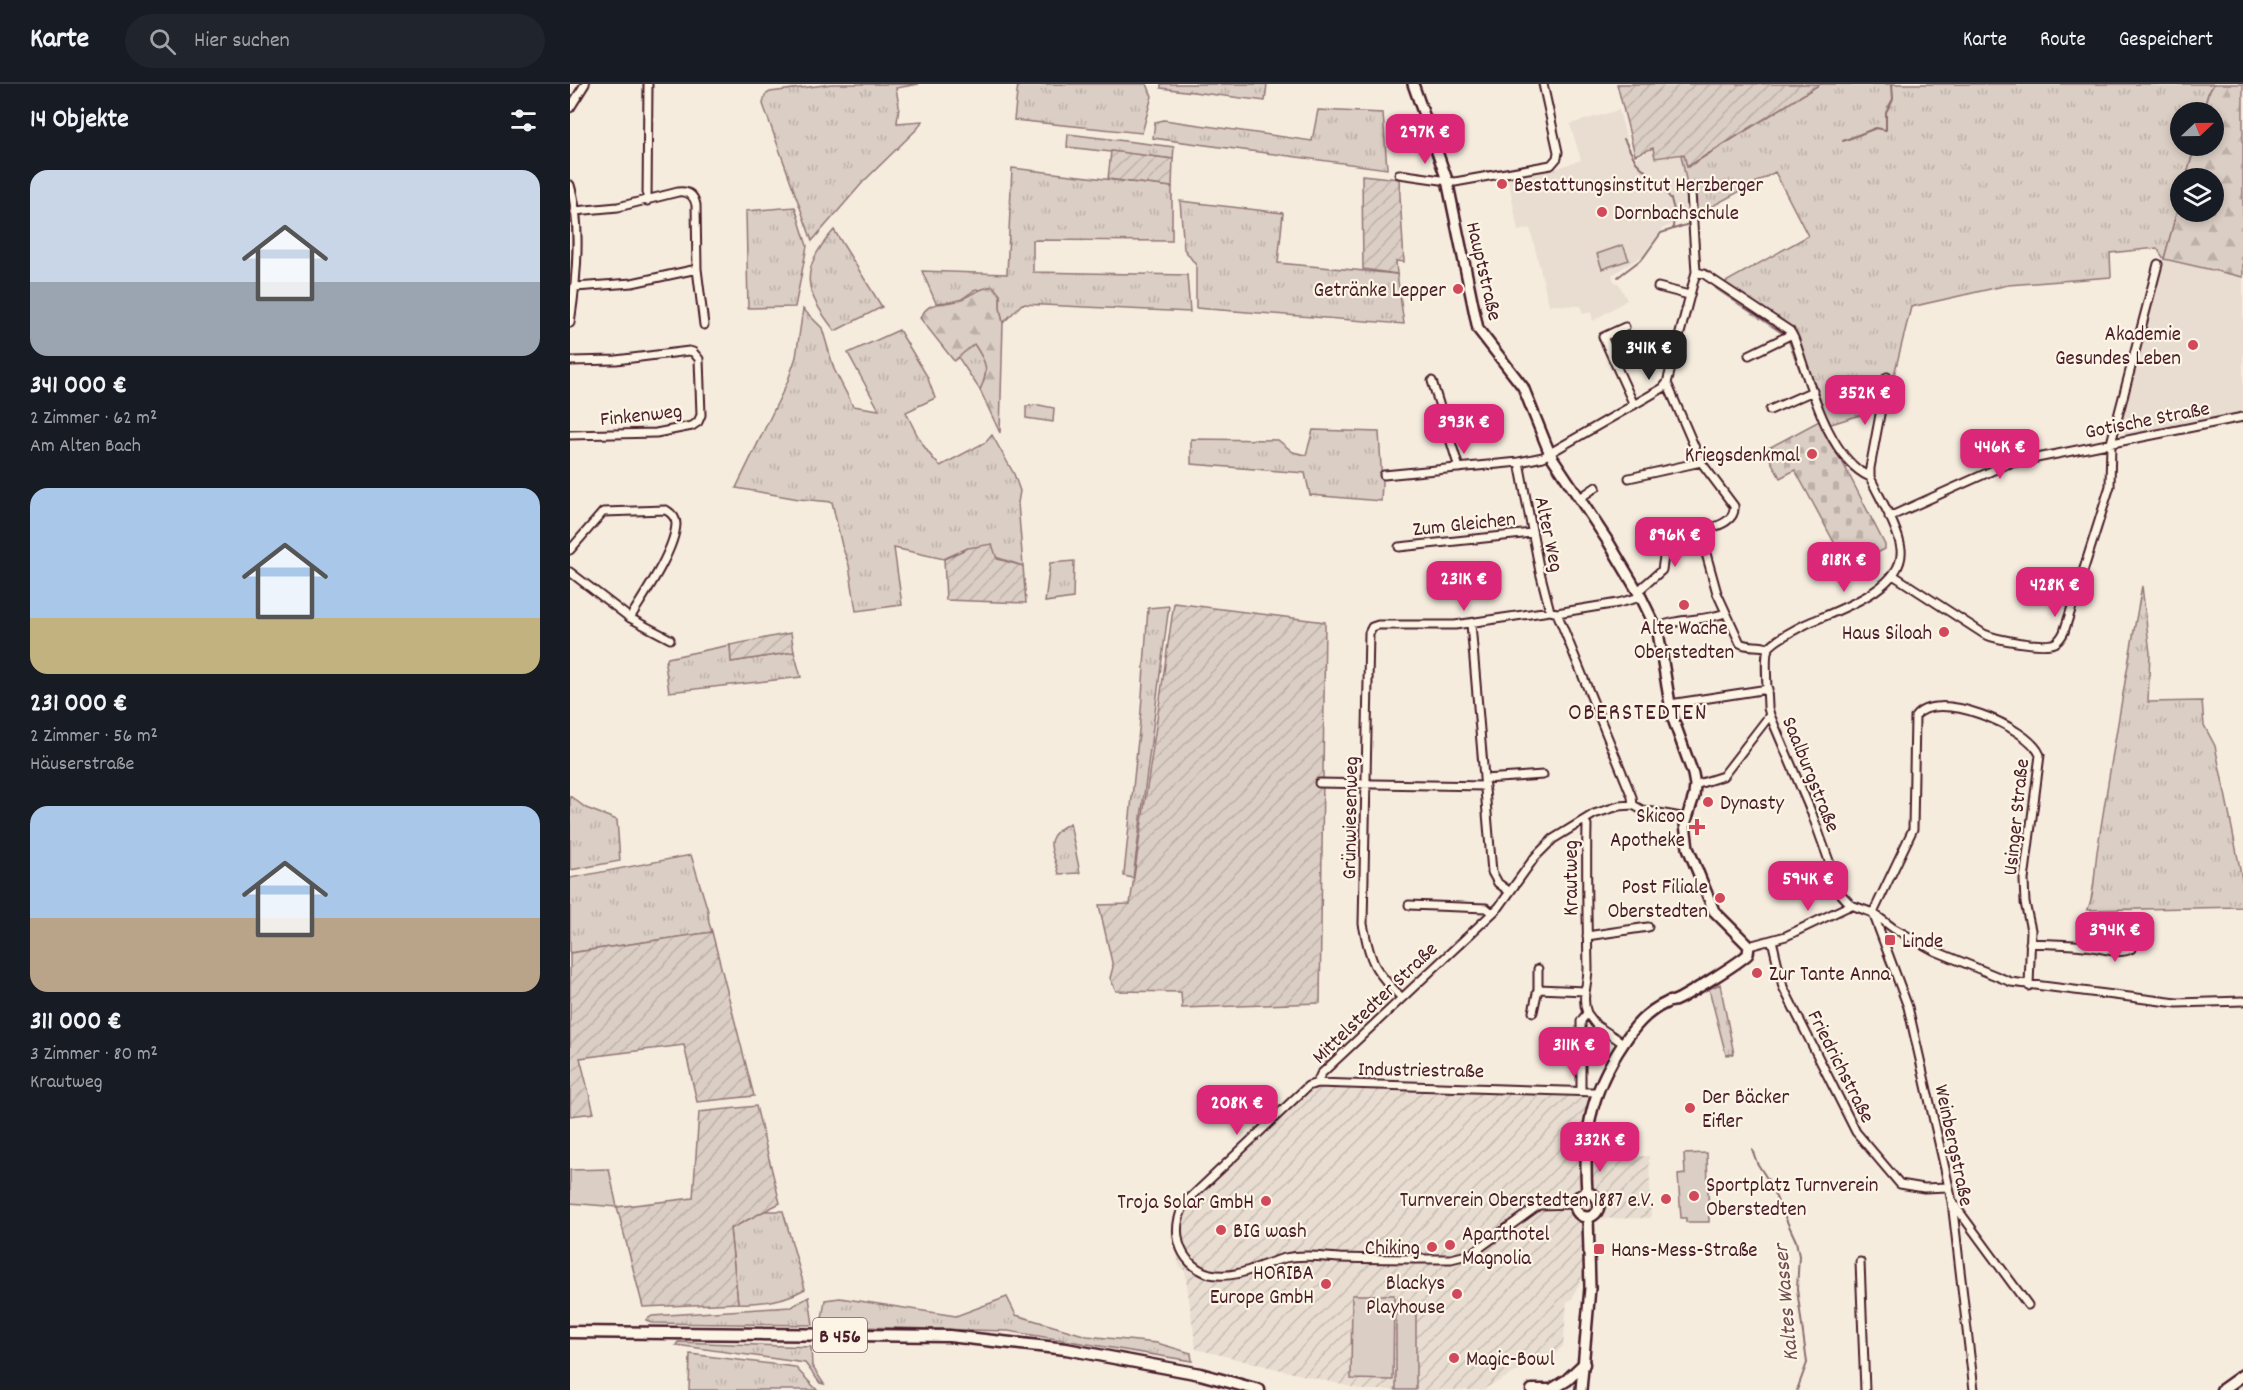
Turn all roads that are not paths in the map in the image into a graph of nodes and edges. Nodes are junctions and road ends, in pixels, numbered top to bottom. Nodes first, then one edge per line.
1 (585, 84) edge
2 (648, 84) edge
3 (1413, 84) edge
4 (1543, 84) edge
5 (570, 108) edge
6 (1399, 174) dead end
7 (1447, 180) junction
8 (570, 185) edge
9 (1691, 192) dead end
10 (647, 201) junction
11 (575, 211) junction
12 (573, 253) edge
13 (2158, 264) dead end
14 (697, 269) junction
15 (1696, 273) junction
16 (575, 287) junction
17 (1658, 287) dead end
18 (1689, 295) junction
19 (570, 323) edge
20 (704, 325) dead end
21 (1625, 327) dead end
22 (1792, 334) junction
23 (1749, 355) dead end
24 (570, 361) edge
25 (1887, 377) dead end
26 (1432, 381) dead end
27 (1667, 383) junction
28 (1813, 391) junction
29 (1634, 405) junction
30 (1770, 410) dead end
31 (2243, 417) edge
32 (570, 435) edge
33 (2111, 443) junction
34 (1550, 454) junction
35 (1519, 462) junction
36 (1701, 462) junction
37 (1459, 468) junction
38 (1384, 475) dead end
39 (1870, 477) junction
40 (1629, 478) dead end
41 (1596, 487) dead end
42 (1580, 498) junction
43 (1889, 518) junction
44 (1700, 532) junction
45 (1532, 533) junction
46 (1399, 547) dead end
47 (570, 550) edge
48 (570, 572) edge
49 (1893, 574) junction
50 (1640, 594) junction
51 (1553, 612) junction
52 (1725, 613) junction
53 (630, 618) junction
54 (1471, 624) junction
55 (1656, 628) junction
56 (670, 639) dead end
57 (1768, 648) junction
58 (1768, 689) junction
59 (1670, 704) junction
60 (1770, 715) junction
61 (1543, 775) dead end
62 (1484, 782) junction
63 (1319, 783) dead end
64 (1366, 784) junction
65 (1695, 785) junction
66 (1633, 805) junction
67 (1687, 819) junction
68 (1584, 820) junction
69 (1510, 892) junction
70 (1409, 905) dead end
71 (1851, 905) junction
72 (1492, 913) junction
73 (1873, 913) junction
74 (1648, 927) dead end
75 (1587, 936) junction
76 (1772, 940) junction
77 (2030, 943) junction
78 (1749, 946) junction
79 (2120, 950) dead end
80 (1538, 969) dead end
81 (2029, 986) junction
82 (1538, 989) junction
83 (1585, 991) junction
84 (1402, 998) junction
85 (2243, 1001) edge
86 (1533, 1012) dead end
87 (1587, 1013) junction
88 (1623, 1043) junction
89 (1317, 1083) junction
90 (1581, 1090) junction
91 (1596, 1092) junction
92 (1948, 1187) junction
93 (1587, 1193) junction
94 (1952, 1202) junction
95 (1575, 1204) junction
96 (1588, 1216) junction
97 (1860, 1262) dead end
98 (2028, 1305) dead end
99 (570, 1332) edge
100 (1584, 1364) junction
101 (2243, 1375) edge
102 (1259, 1390) edge
103 (1532, 1390) edge
104 (1551, 1390) edge
105 (1581, 1390) edge
106 (1864, 1390) edge
107 (1974, 1390) edge
108 (2222, 1390) edge

1 - 5 street
2 - 10 street
3 - 7 street, Hauptstraße
4 - 7 street
6 - 7 street
7 - 34 street, Hauptstraße
8 - 11 street
9 - 15 street
10 - 11 street
10 - 14 street
11 - 12 street
12 - 16 street
13 - 33 street
14 - 16 street
14 - 20 street
15 - 18 street
15 - 22 street
16 - 19 street
17 - 18 street
18 - 27 street
21 - 29 street
22 - 23 street
22 - 28 street
24 - 32 street, Finkenweg
25 - 39 street
26 - 37 street
27 - 29 street
27 - 36 street
28 - 30 street
28 - 39 street
29 - 34 street
31 - 33 street, Gotische Straße
33 - 43 street, Gotische Straße
33 - 49 street
34 - 35 street
34 - 42 street, Hauptstraße
35 - 37 street
35 - 45 street, Alter Weg
36 - 40 street
36 - 44 street
37 - 38 street
39 - 43 street
41 - 42 street
42 - 50 street, Hauptstraße
43 - 49 street
44 - 50 street
44 - 52 street
45 - 46 street, Zum Gleichen
45 - 51 street, Alter Weg
47 - 53 street
48 - 53 street
49 - 57 street
50 - 51 street
50 - 55 street, Hauptstraße
51 - 54 street
51 - 66 street, Alter Weg
52 - 55 street
52 - 57 street
53 - 56 street
54 - 62 street
54 - 64 street, Grünwiesenweg
55 - 59 street, Hauptstraße
57 - 58 street, Saalburgstraße
58 - 59 street
58 - 60 street, Saalburgstraße
59 - 65 street, Hauptstraße
60 - 65 street
60 - 71 street, Saalburgstraße
61 - 62 street
62 - 64 street
62 - 69 street
63 - 64 street
64 - 84 street, Grünwiesenweg
65 - 67 street
66 - 67 street, Mittelstedter Straße
66 - 68 street, Mittelstedter Straße
67 - 78 street
68 - 69 street, Mittelstedter Straße
68 - 75 street, Krautweg
69 - 72 street, Mittelstedter Straße
70 - 72 street, Mittelstedter Straße
71 - 73 street
71 - 76 street
72 - 84 street, Mittelstedter Straße
73 - 77 street, Usinger Straße
73 - 81 street
73 - 92 street, Weinbergstraße
74 - 75 street, Krautweg
75 - 83 street, Krautweg
76 - 78 street
76 - 92 street, Friedrichstraße
77 - 79 street
77 - 81 street, Usinger Straße
78 - 88 street
80 - 82 street
81 - 85 street
82 - 83 street
82 - 86 street
83 - 87 street, Krautweg
84 - 89 street, Mittelstedter Straße
87 - 88 street
87 - 90 street, Krautweg
88 - 91 street
89 - 90 street, Industriestraße
89 - 95 street, Mittelstedter Straße
90 - 91 street, Industriestraße
91 - 93 street
92 - 94 street, Weinbergstraße
93 - 95 street
93 - 96 street
94 - 98 street
94 - 107 street, Weinbergstraße
95 - 96 street
96 - 100 street
97 - 106 street
99 - 102 main road, B 456
100 - 104 main road
100 - 105 street
101 - 108 main road
103 - 104 main road

